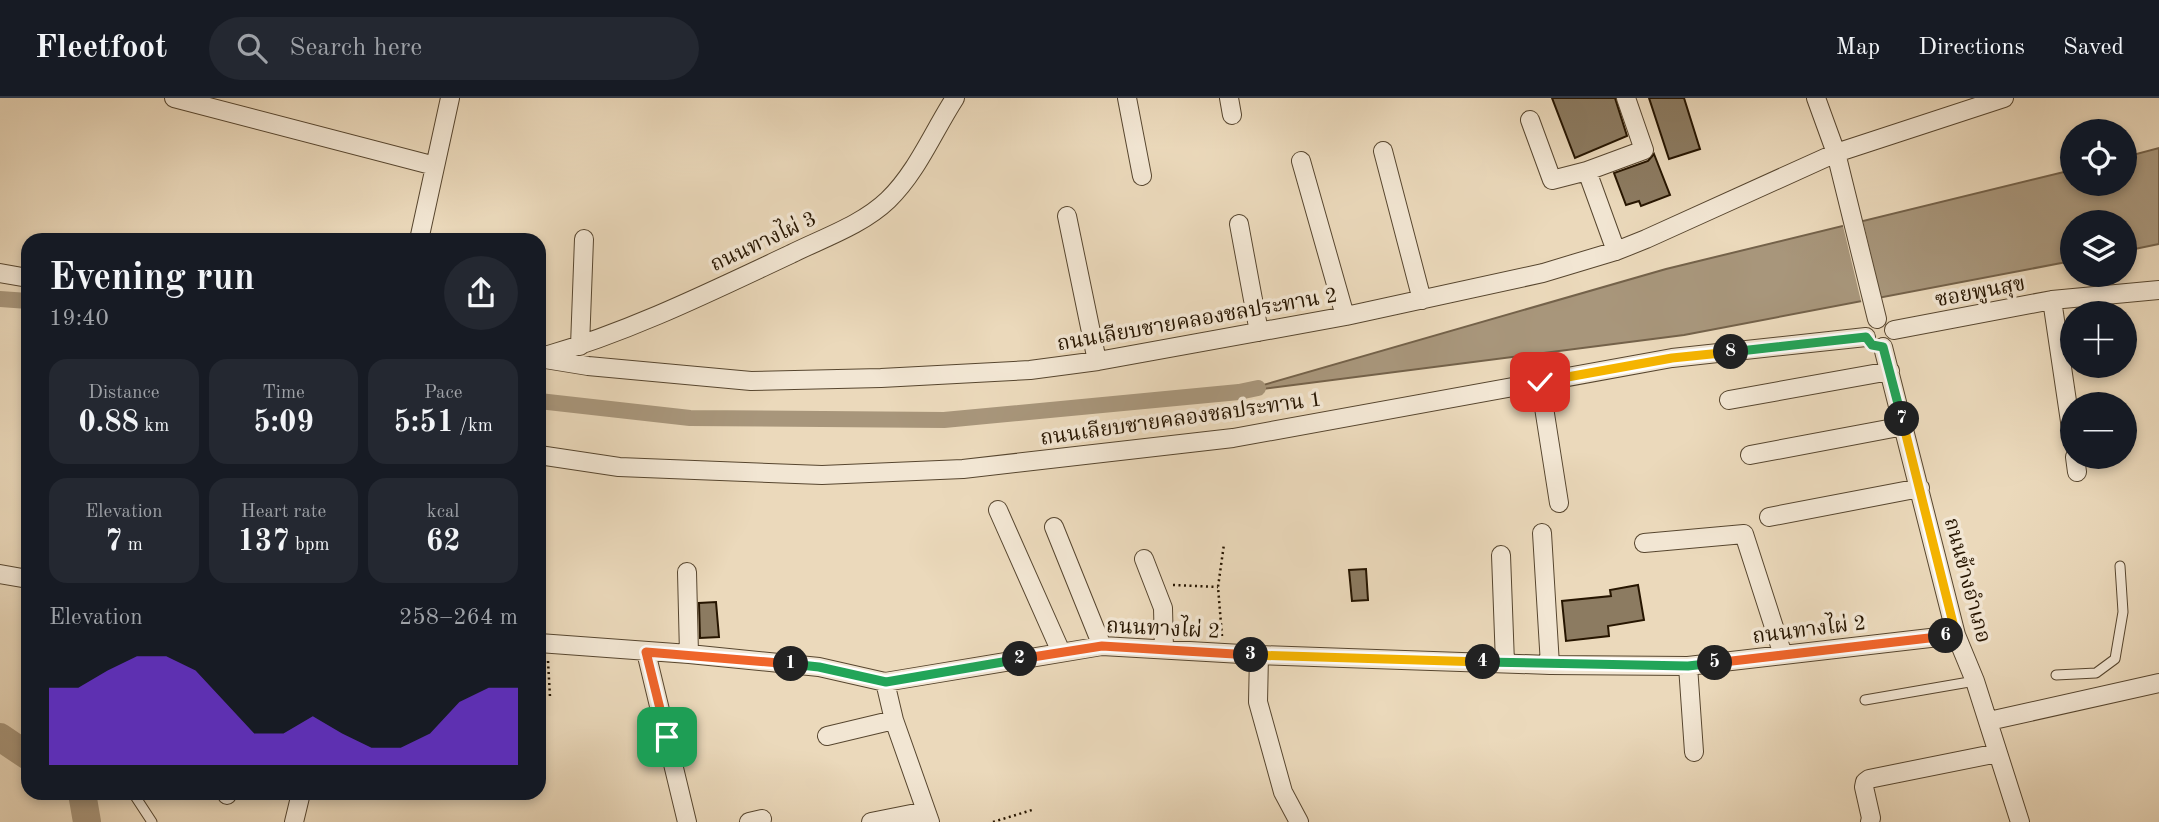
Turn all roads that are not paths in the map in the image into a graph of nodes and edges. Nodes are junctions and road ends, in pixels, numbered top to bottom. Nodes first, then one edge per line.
1 (450, 98) edge
2 (955, 98) edge
3 (1127, 98) edge
4 (1626, 98) edge
5 (1816, 98) edge
6 (2004, 98) edge
7 (185, 99) edge
8 (1966, 103) edge
9 (1530, 120) dead end
10 (1383, 151) dead end
11 (1836, 153) junction
12 (1301, 161) dead end
13 (436, 166) junction
14 (1587, 171) junction
15 (1142, 176) dead end
16 (1067, 216) dead end
17 (1239, 224) dead end
18 (421, 233) edge
19 (584, 239) dead end
20 (1616, 251) junction
21 (0, 273) edge
22 (21, 277) edge
23 (2159, 290) edge
24 (1422, 300) junction
25 (2052, 300) junction
26 (1875, 314) junction
27 (1345, 316) junction
28 (1894, 330) junction
29 (1259, 332) junction
30 (1866, 337) junction
31 (580, 346) junction
32 (1883, 347) junction
33 (546, 356) edge
34 (546, 359) edge
35 (1097, 361) junction
36 (1890, 371) junction
37 (1540, 382) junction
38 (2066, 392) edge
39 (1729, 400) dead end
40 (1904, 426) junction
41 (1750, 455) dead end
42 (546, 456) edge
43 (1920, 488) junction
44 (1559, 502) dead end
45 (998, 510) dead end
46 (1769, 517) dead end
47 (1054, 527) dead end
48 (1542, 533) dead end
49 (1644, 543) dead end
50 (1501, 555) dead end
51 (1144, 559) dead end
52 (2120, 566) dead end
53 (687, 572) dead end
54 (0, 574) edge
55 (21, 578) edge
56 (1956, 635) junction
57 (546, 643) edge
58 (1102, 646) junction
59 (1164, 649) junction
60 (646, 652) junction
61 (1061, 652) junction
62 (689, 654) junction
63 (1259, 655) junction
64 (1783, 655) junction
65 (1505, 663) junction
66 (1550, 665) junction
67 (1688, 666) junction
68 (2096, 673) junction
69 (2056, 675) dead end
70 (1975, 681) junction
71 (886, 682) junction
72 (2159, 683) edge
73 (2103, 694) junction
74 (1865, 700) dead end
75 (894, 720) junction
76 (1989, 721) junction
77 (827, 736) dead end
78 (1694, 752) dead end
79 (1998, 753) junction
80 (138, 800) edge
81 (300, 800) edge
82 (928, 817) edge
83 (152, 822) edge
84 (294, 822) edge
85 (687, 822) edge
86 (871, 822) edge
87 (1299, 822) edge
88 (1870, 822) edge
89 (2020, 822) edge

1 - 13 street
2 - 31 street, ถนนทางไผ่ 3
3 - 15 street
4 - 14 street
5 - 11 street
6 - 8 street, ถนนเลียบชายคลองชลประทาน 2
7 - 13 street
8 - 11 street, ถนนเลียบชายคลองชลประทาน 2
9 - 14 street
10 - 24 street
11 - 20 street, ถนนเลียบชายคลองชลประทาน 2
11 - 26 street
12 - 27 street
13 - 18 street
14 - 20 street
16 - 35 street
17 - 29 street
19 - 31 street
20 - 24 street, ถนนเลียบชายคลองชลประทาน 2
21 - 22 street
23 - 25 street, ซอยพูนสุข
24 - 27 street, ถนนเลียบชายคลองชลประทาน 2
25 - 28 street, ซอยพูนสุข
25 - 38 street
26 - 28 street
26 - 30 street
27 - 29 street, ถนนเลียบชายคลองชลประทาน 2
28 - 32 street
29 - 35 street, ถนนเลียบชายคลองชลประทาน 2
30 - 32 street
30 - 37 street, ถนนเลียบชายคลองชลประทาน 1
31 - 33 street, ถนนทางไผ่ 3
32 - 36 street, ถนนข้างอำเภอ
34 - 35 street, ถนนเลียบชายคลองชลประทาน 2
36 - 39 street
36 - 40 street, ถนนข้างอำเภอ
37 - 42 street, ถนนเลียบชายคลองชลประทาน 1
37 - 44 street
40 - 41 street
40 - 43 street, ถนนข้างอำเภอ
43 - 46 street
43 - 56 street, ถนนข้างอำเภอ
45 - 61 street
47 - 58 street
48 - 66 street
49 - 64 street
50 - 65 street
51 - 59 street
52 - 68 lane
53 - 62 street
54 - 55 street
56 - 64 street, ถนนทางไผ่ 2
56 - 70 street, ถนนข้างอำเภอ
57 - 60 street, ถนนทางไผ่ 2
58 - 59 street, ถนนทางไผ่ 2
58 - 61 street, ถนนทางไผ่ 2
59 - 63 street, ถนนทางไผ่ 2
60 - 62 street, ถนนทางไผ่ 2
60 - 85 street
61 - 71 street, ถนนทางไผ่ 2
62 - 71 street, ถนนทางไผ่ 2
63 - 65 street, ถนนทางไผ่ 2
63 - 87 street
64 - 67 street, ถนนทางไผ่ 2
65 - 66 street, ถนนทางไผ่ 2
66 - 67 street, ถนนทางไผ่ 2
67 - 78 street
68 - 69 lane
68 - 73 lane
70 - 74 lane
70 - 76 street, ถนนข้างอำเภอ
71 - 75 street
72 - 73 street
73 - 76 street
75 - 77 street
75 - 82 street
76 - 79 street, ถนนข้างอำเภอ
79 - 88 street
79 - 89 street, ถนนข้างอำเภอ
80 - 83 lane
81 - 84 street
82 - 86 street

